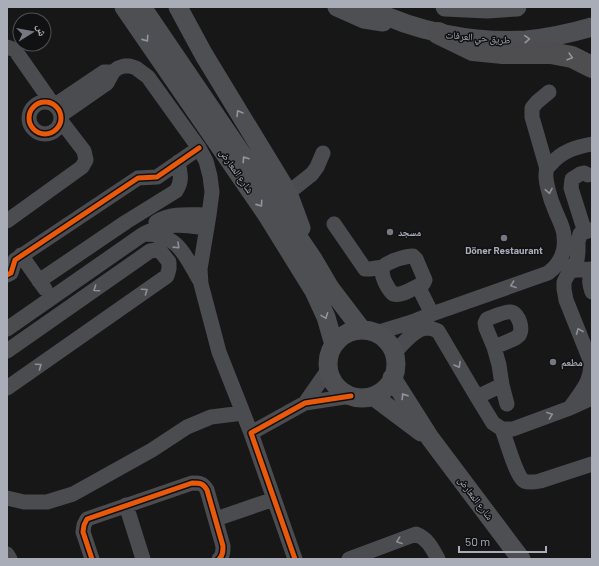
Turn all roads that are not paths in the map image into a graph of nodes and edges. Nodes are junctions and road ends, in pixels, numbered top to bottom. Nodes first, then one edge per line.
1 (124, 7) edge
2 (142, 7) edge
3 (178, 7) edge
4 (337, 7) edge
5 (367, 7) edge
6 (445, 7) edge
7 (517, 7) edge
8 (411, 26) junction
9 (585, 29) edge
10 (438, 33) junction
11 (7, 47) edge
12 (592, 67) edge
13 (549, 92) dead end
14 (57, 111) junction
15 (592, 144) edge
16 (200, 148) junction
17 (592, 152) edge
18 (324, 153) dead end
19 (178, 162) junction
20 (550, 164) junction
21 (591, 175) edge
22 (157, 177) junction
23 (288, 193) junction
24 (166, 198) junction
25 (177, 214) junction
26 (7, 221) edge
27 (208, 221) junction
28 (334, 224) dead end
29 (588, 228) edge
30 (142, 234) junction
31 (564, 235) junction
32 (21, 255) junction
33 (313, 259) junction
34 (383, 267) junction
35 (592, 269) edge
36 (570, 272) junction
37 (592, 274) edge
38 (7, 275) edge
39 (540, 276) junction
40 (39, 281) junction
41 (201, 284) junction
42 (418, 286) junction
43 (592, 292) edge
44 (566, 300) junction
45 (40, 305) junction
46 (432, 314) junction
47 (45, 324) junction
48 (7, 329) edge
49 (369, 331) junction
50 (334, 344) junction
51 (494, 347) dead end
52 (7, 351) edge
53 (394, 354) junction
54 (592, 368) edge
55 (328, 370) junction
56 (392, 378) junction
57 (502, 385) junction
58 (7, 388) edge
59 (351, 396) junction
60 (373, 396) junction
61 (477, 397) junction
62 (592, 398) edge
63 (305, 403) junction
64 (507, 404) dead end
65 (570, 408) junction
66 (243, 413) junction
67 (502, 429) junction
68 (251, 433) junction
69 (430, 438) junction
70 (592, 464) edge
71 (7, 498) edge
72 (274, 499) junction
73 (126, 505) junction
74 (216, 519) junction
75 (7, 554) edge
76 (10, 559) edge
77 (92, 559) edge
78 (143, 559) edge
79 (218, 559) edge
80 (295, 559) edge
81 (349, 559) edge
82 (438, 559) edge
83 (521, 559) edge

1 -> 50 main road, شارع المعارض
33 -> 2 main road, شارع المعارض
23 -> 3 main road
4 - 8 main road
5 - 8 main road, طريق حي العرفات
6 - 7 main road
8 - 10 main road, طريق حي العرفات
10 -> 9 main road, طريق حي العرفات
10 -> 12 highway
11 - 14 street
13 - 20 street
14 - 16 street
14 - 26 street
15 - 20 street
16 - 19 street
16 - 27 street
17 - 20 street
18 - 23 street
19 - 22 street
19 - 24 street
20 -> 31 street
21 - 29 street
22 - 24 street
22 - 32 street
23 - 33 main road
24 - 25 street
24 - 40 street
25 - 27 street
25 - 30 street
27 - 30 street
27 - 41 street
28 - 34 street
29 - 31 street
29 - 36 street
30 -> 41 street
30 - 45 street
31 - 39 street
32 - 38 street
32 - 40 street
33 - 49 main road, شارع المعارض
34 - 42 street
34 - 42 street
35 - 36 street
36 - 44 street
37 - 43 street
39 - 44 street
39 -> 46 street
40 - 45 street
41 - 66 street
42 - 46 street
54 -> 44 street
45 - 47 street
45 - 48 street
46 - 49 street
47 - 52 street
58 -> 47 street
49 - 50 main road
49 - 53 main road
50 - 55 main road
51 - 57 street
53 - 56 main road
53 -> 61 street
54 - 65 street
55 - 59 main road
55 - 63 street
56 - 60 main road
69 -> 56 main road, شارع المعارض
57 - 61 street
57 - 64 street
59 - 60 main road
59 - 63 street
60 - 69 main road, شارع المعارض
61 - 67 street
62 - 65 street
63 - 68 street
67 -> 65 street
66 - 68 street
66 - 71 street
67 - 70 street
68 - 72 street
69 - 83 main road, شارع المعارض
72 - 74 street
72 - 80 street
73 - 74 street
73 - 77 street
73 - 78 street
74 - 79 street
75 - 76 street
82 -> 81 street

